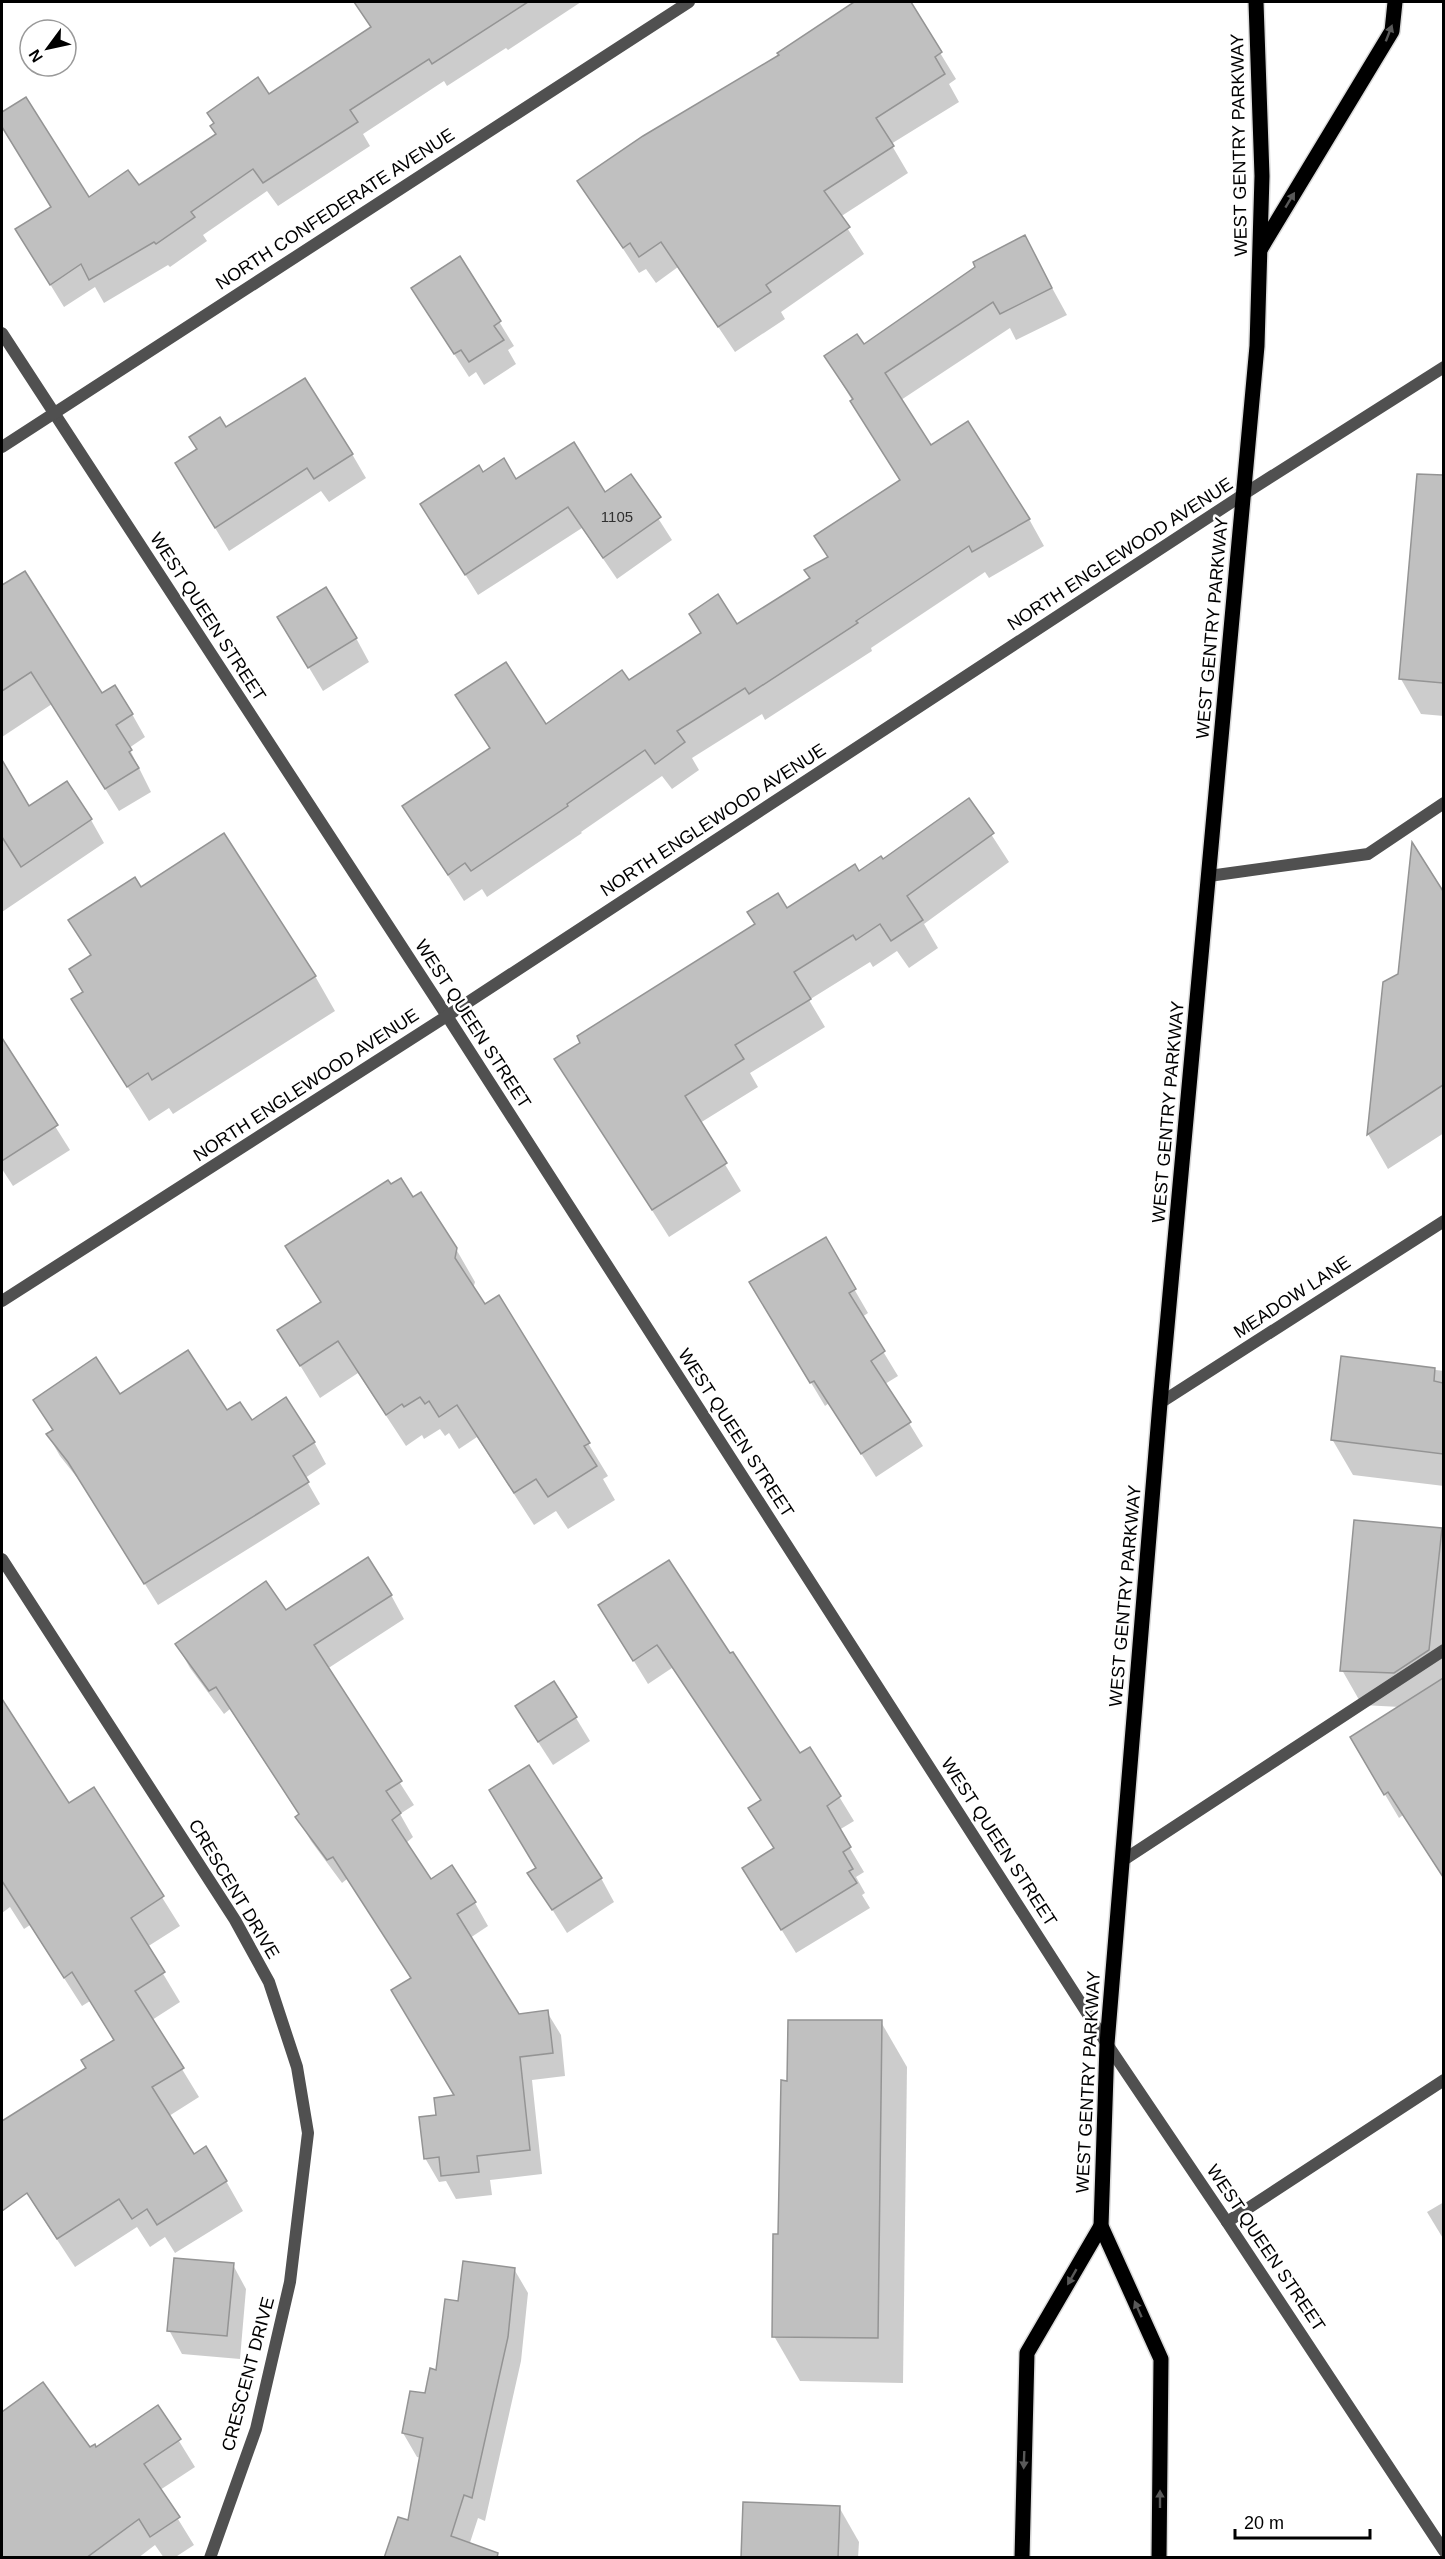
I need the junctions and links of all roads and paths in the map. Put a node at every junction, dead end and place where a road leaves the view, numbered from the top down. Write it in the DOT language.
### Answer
graph roads {
  1 [pos="689,2"];
  2 [pos="1256,2"];
  3 [pos="1395,2"];
  4 [pos="1260,250"];
  5 [pos="2,333"];
  6 [pos="1443,367"];
  7 [pos="53,412"];
  8 [pos="2,447"];
  9 [pos="1244,494"];
  10 [pos="1443,803"];
  11 [pos="1209,876"];
  12 [pos="447,1016"];
  13 [pos="1443,1221"];
  14 [pos="2,1301"];
  15 [pos="1160,1403"];
  16 [pos="2,1559"];
  17 [pos="1443,1650"];
  18 [pos="1122,1861"];
  19 [pos="1107,2044"];
  20 [pos="1443,2080"];
  21 [pos="1227,2222"];
  22 [pos="1101,2226"];
  23 [pos="1443,2551"];
  24 [pos="210,2558"];
  25 [pos="1022,2558"];
  26 [pos="1159,2558"];
  1 -- 7 [label="street, NORTH CONFEDERATE AVENUE"];
  2 -- 4 [label="main road, WEST GENTRY PARKWAY"];
  4 -- 3 [label="main road, one-way"];
  4 -- 9 [label="main road, WEST GENTRY PARKWAY"];
  5 -- 7 [label="street, WEST QUEEN STREET"];
  6 -- 9 [label="street, NORTH ENGLEWOOD AVENUE"];
  7 -- 8 [label="street, NORTH CONFEDERATE AVENUE"];
  7 -- 12 [label="street, WEST QUEEN STREET"];
  9 -- 11 [label="main road, WEST GENTRY PARKWAY"];
  9 -- 12 [label="street, NORTH ENGLEWOOD AVENUE"];
  10 -- 11 [label="street"];
  11 -- 15 [label="main road, WEST GENTRY PARKWAY"];
  12 -- 14 [label="street, NORTH ENGLEWOOD AVENUE"];
  12 -- 19 [label="street, WEST QUEEN STREET"];
  13 -- 15 [label="street, MEADOW LANE"];
  15 -- 18 [label="main road, WEST GENTRY PARKWAY"];
  16 -- 24 [label="street, CRESCENT DRIVE"];
  17 -- 18 [label="street"];
  18 -- 19 [label="main road, WEST GENTRY PARKWAY"];
  19 -- 21 [label="street, WEST QUEEN STREET"];
  19 -- 22 [label="main road, WEST GENTRY PARKWAY"];
  20 -- 21 [label="street"];
  21 -- 23 [label="street, WEST QUEEN STREET"];
  22 -- 25 [label="main road, WEST GENTRY PARKWAY, one-way"];
  26 -- 22 [label="main road, WEST GENTRY PARKWAY, one-way"];
}
